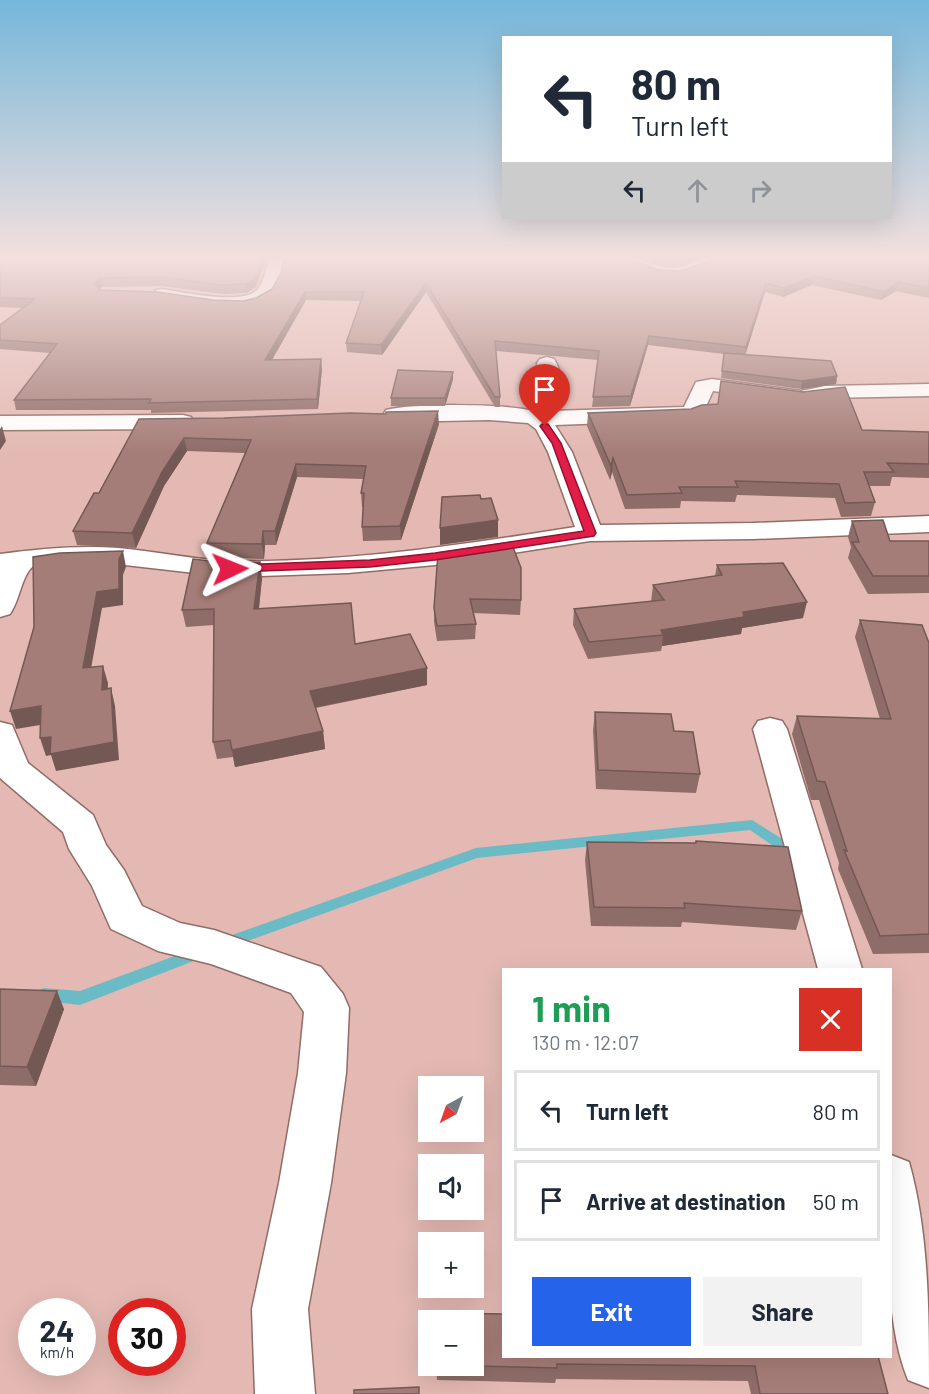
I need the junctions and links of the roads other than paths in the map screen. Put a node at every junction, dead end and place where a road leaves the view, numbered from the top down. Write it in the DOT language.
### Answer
graph roads {
  1 [pos="547,363"];
  2 [pos="929,390"];
  3 [pos="371,416"];
  4 [pos="536,418"];
  5 [pos="204,422"];
  6 [pos="0,423"];
  7 [pos="929,524"];
  8 [pos="590,533"];
  9 [pos="10,561"];
  10 [pos="0,608"];
  11 [pos="770,729"];
  12 [pos="0,733"];
  13 [pos="840,968"];
  14 [pos="892,1185"];
  15 [pos="929,1359"];
  16 [pos="285,1394"];
  1 -- 4 [label="street"];
  2 -- 4 [label="street"];
  3 -- 4 [label="street"];
  4 -- 8 [label="street"];
  5 -- 6 [label="street"];
  7 -- 8 [label="street"];
  8 -- 9 [label="street"];
  9 -- 10 [label="street"];
  11 -- 13 [label="street"];
  12 -- 16 [label="street"];
  14 -- 15 [label="street"];
}
